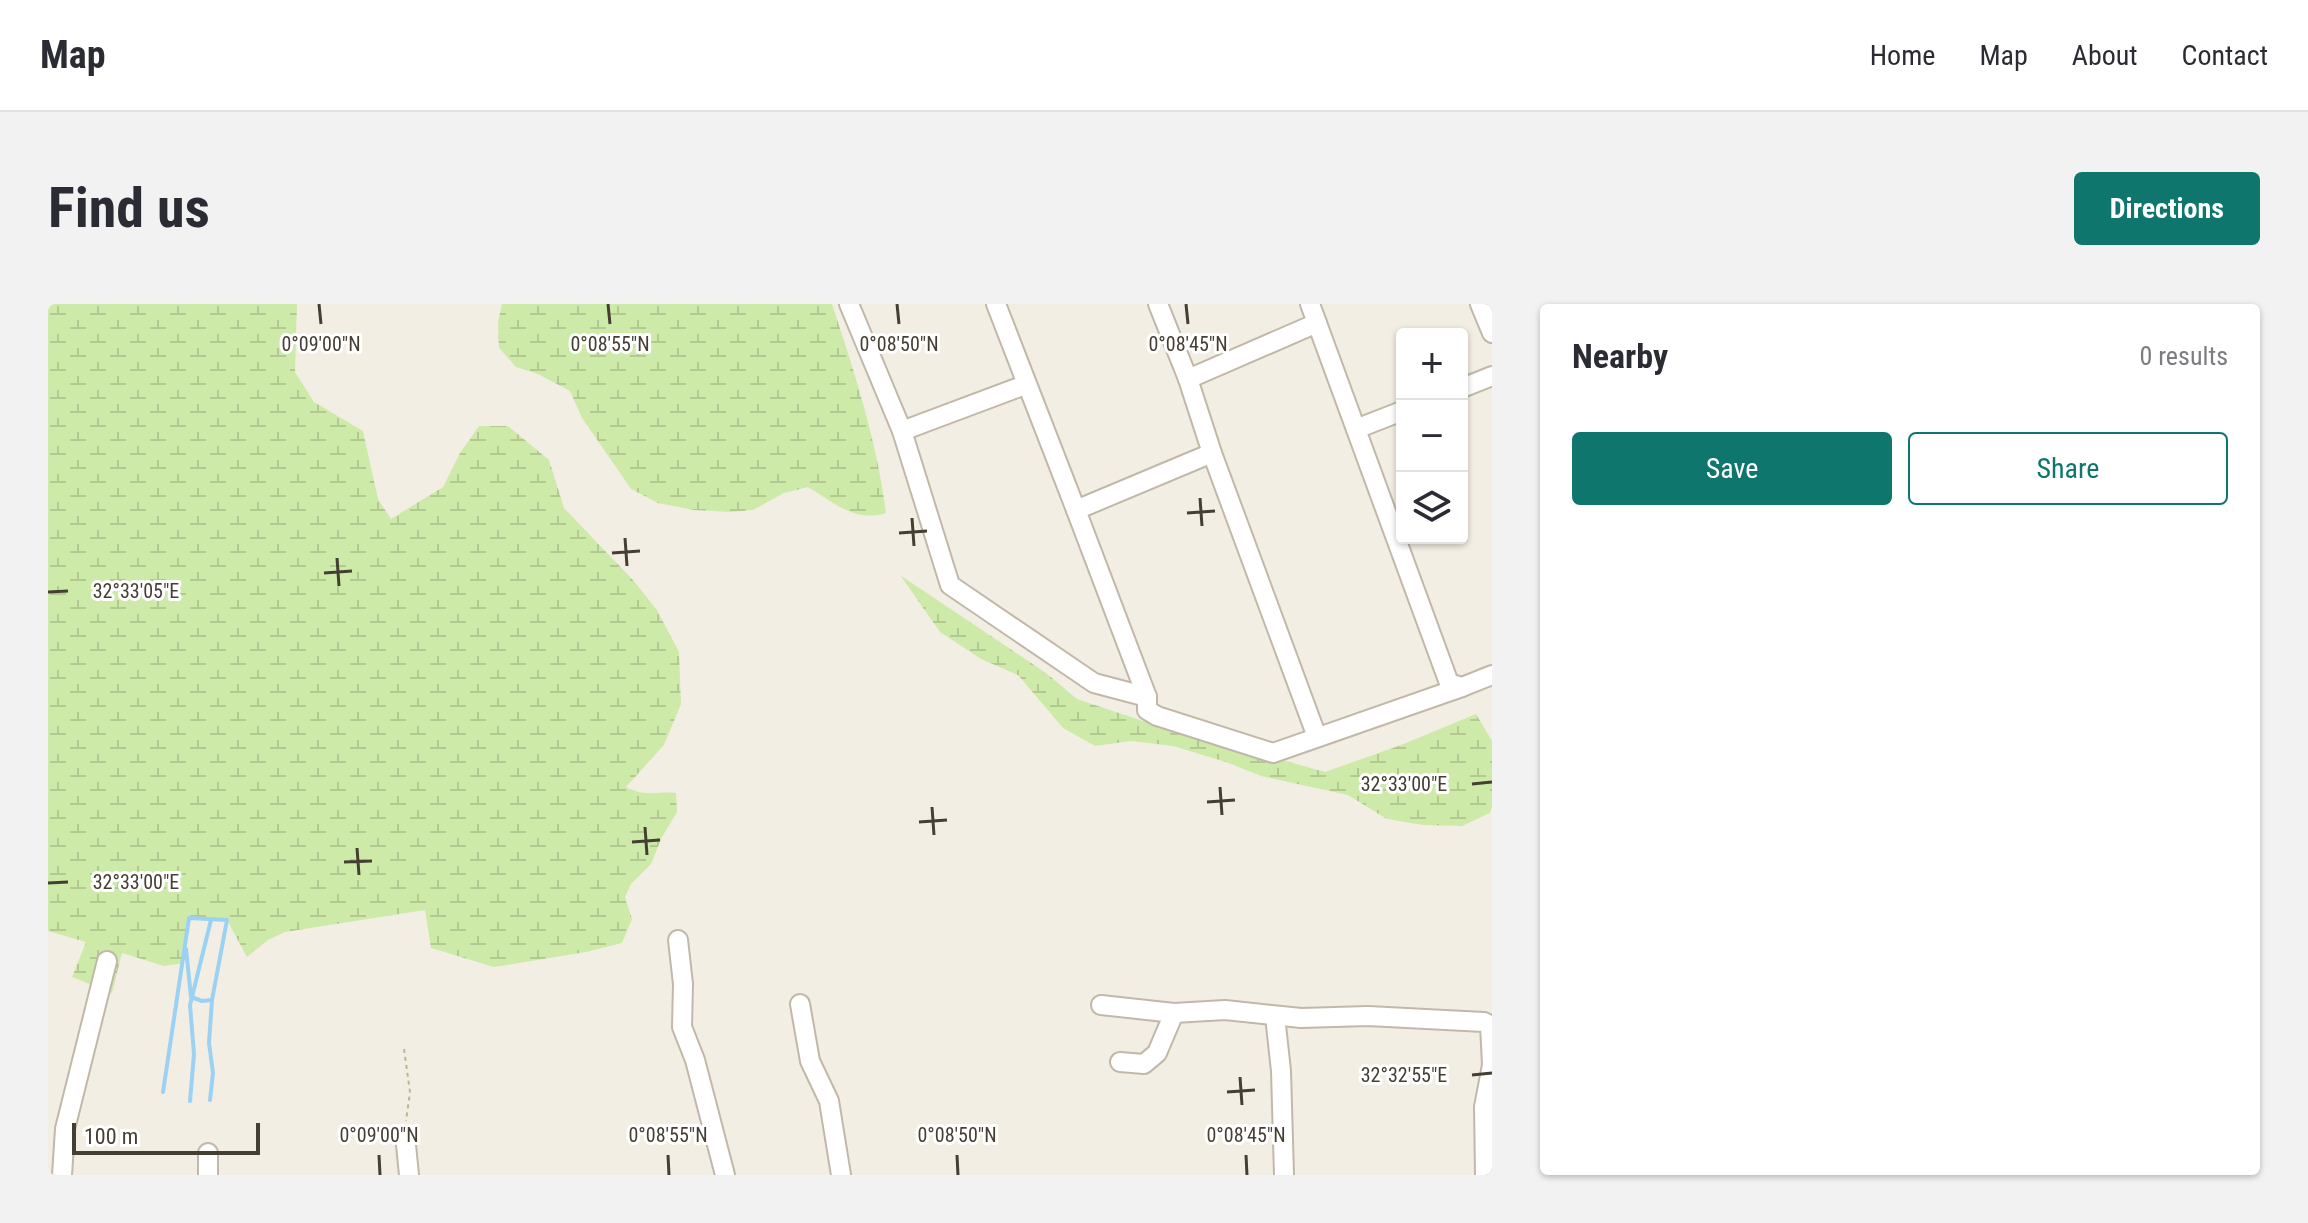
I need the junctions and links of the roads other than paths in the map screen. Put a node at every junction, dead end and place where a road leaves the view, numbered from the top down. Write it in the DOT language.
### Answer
graph roads {
  1 [pos="849,304"];
  2 [pos="996,304"];
  3 [pos="1158,304"];
  4 [pos="1310,304"];
  5 [pos="1480,304"];
  6 [pos="1317,323"];
  7 [pos="1492,333"];
  8 [pos="1492,376"];
  9 [pos="1188,379"];
  10 [pos="1025,385"];
  11 [pos="1468,386"];
  12 [pos="1396,413"];
  13 [pos="1356,429"];
  14 [pos="902,431"];
  15 [pos="1212,453"];
  16 [pos="1076,510"];
  17 [pos="1492,675"];
  18 [pos="1462,687"];
  19 [pos="1147,697"];
  20 [pos="1317,737"];
  21 [pos="678,940"];
  22 [pos="107,961"];
  23 [pos="800,1004"];
  24 [pos="1101,1005"];
  25 [pos="1174,1013"];
  26 [pos="1275,1016"];
  27 [pos="1120,1062"];
  28 [pos="405,1135"];
  29 [pos="208,1153"];
  30 [pos="62,1175"];
  31 [pos="208,1175"];
  32 [pos="409,1175"];
  33 [pos="725,1175"];
  34 [pos="841,1175"];
  35 [pos="1284,1175"];
  36 [pos="1485,1175"];
  1 -- 14 [label="street"];
  2 -- 10 [label="street"];
  3 -- 9 [label="street"];
  4 -- 6 [label="street"];
  5 -- 7 [label="street"];
  6 -- 9 [label="street"];
  6 -- 13 [label="street"];
  8 -- 11 [label="street"];
  9 -- 15 [label="street"];
  10 -- 14 [label="street"];
  10 -- 16 [label="street"];
  12 -- 13 [label="street"];
  13 -- 18 [label="street"];
  14 -- 19 [label="street"];
  15 -- 16 [label="street"];
  15 -- 20 [label="street"];
  16 -- 19 [label="street"];
  17 -- 18 [label="street"];
  18 -- 20 [label="street"];
  19 -- 20 [label="street"];
  21 -- 33 [label="street"];
  22 -- 30 [label="street"];
  23 -- 34 [label="street"];
  24 -- 25 [label="street"];
  25 -- 26 [label="street"];
  25 -- 27 [label="street"];
  26 -- 35 [label="street"];
  26 -- 36 [label="street"];
  28 -- 32 [label="street"];
  29 -- 31 [label="street"];
}
